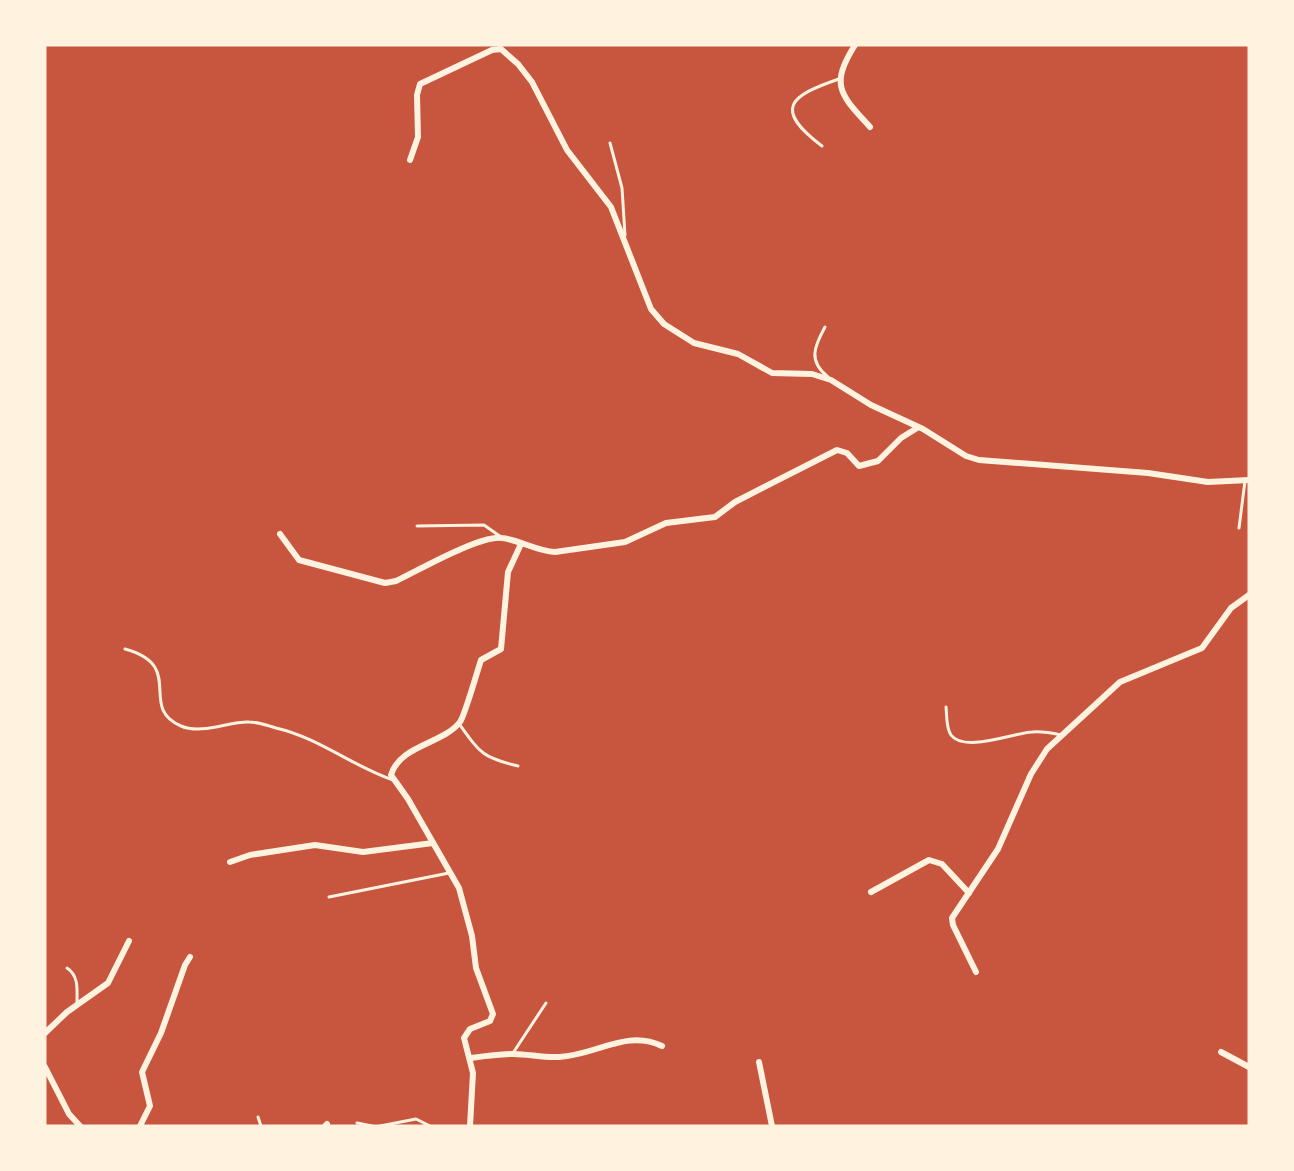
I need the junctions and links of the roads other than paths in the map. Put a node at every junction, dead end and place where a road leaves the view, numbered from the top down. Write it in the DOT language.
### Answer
graph roads {
  1 [pos="855,45"];
  2 [pos="839,79"];
  3 [pos="870,127"];
  4 [pos="610,143"];
  5 [pos="822,146"];
  6 [pos="410,160"];
  7 [pos="625,240"];
  8 [pos="825,327"];
  9 [pos="831,380"];
  10 [pos="917,428"];
  11 [pos="1247,481"];
  12 [pos="417,526"];
  13 [pos="1239,528"];
  14 [pos="280,534"];
  15 [pos="502,538"];
  16 [pos="521,544"];
  17 [pos="1249,594"];
  18 [pos="125,650"];
  19 [pos="946,707"];
  20 [pos="459,723"];
  21 [pos="1062,735"];
  22 [pos="518,766"];
  23 [pos="393,780"];
  24 [pos="433,843"];
  25 [pos="230,862"];
  26 [pos="451,873"];
  27 [pos="871,892"];
  28 [pos="969,893"];
  29 [pos="329,897"];
  30 [pos="129,941"];
  31 [pos="190,957"];
  32 [pos="67,968"];
  33 [pos="976,972"];
  34 [pos="546,1003"];
  35 [pos="77,1004"];
  36 [pos="45,1033"];
  37 [pos="662,1046"];
  38 [pos="1221,1053"];
  39 [pos="512,1054"];
  40 [pos="471,1058"];
  41 [pos="759,1062"];
  42 [pos="45,1067"];
  43 [pos="1249,1067"];
  44 [pos="258,1117"];
  45 [pos="357,1123"];
  46 [pos="80,1126"];
  47 [pos="140,1126"];
  48 [pos="261,1126"];
  49 [pos="372,1126"];
  50 [pos="380,1126"];
  51 [pos="430,1126"];
  52 [pos="470,1126"];
  53 [pos="772,1126"];
  1 -- 2 [label="street"];
  2 -- 3 [label="street"];
  2 -- 5 [label="lane"];
  4 -- 7 [label="lane"];
  6 -- 7 [label="street"];
  7 -- 9 [label="street"];
  8 -- 9 [label="lane"];
  9 -- 10 [label="street"];
  10 -- 11 [label="street"];
  10 -- 16 [label="street"];
  11 -- 13 [label="lane"];
  12 -- 15 [label="lane"];
  14 -- 15 [label="street"];
  15 -- 16 [label="street"];
  16 -- 20 [label="street"];
  17 -- 21 [label="street"];
  18 -- 23 [label="lane"];
  19 -- 21 [label="lane"];
  20 -- 22 [label="lane"];
  20 -- 23 [label="street"];
  21 -- 28 [label="street"];
  23 -- 24 [label="street"];
  24 -- 25 [label="street"];
  24 -- 26 [label="street"];
  26 -- 29 [label="lane"];
  26 -- 40 [label="street"];
  27 -- 28 [label="street"];
  28 -- 33 [label="street"];
  30 -- 35 [label="street"];
  31 -- 47 [label="street"];
  32 -- 35 [label="lane"];
  34 -- 39 [label="lane"];
  35 -- 36 [label="street"];
  37 -- 39 [label="street"];
  38 -- 43 [label="street"];
  39 -- 40 [label="street"];
  40 -- 52 [label="street"];
  41 -- 53 [label="street"];
  42 -- 46 [label="street"];
  44 -- 48 [label="lane"];
  45 -- 49 [label="lane"];
  50 -- 51 [label="lane"];
}
